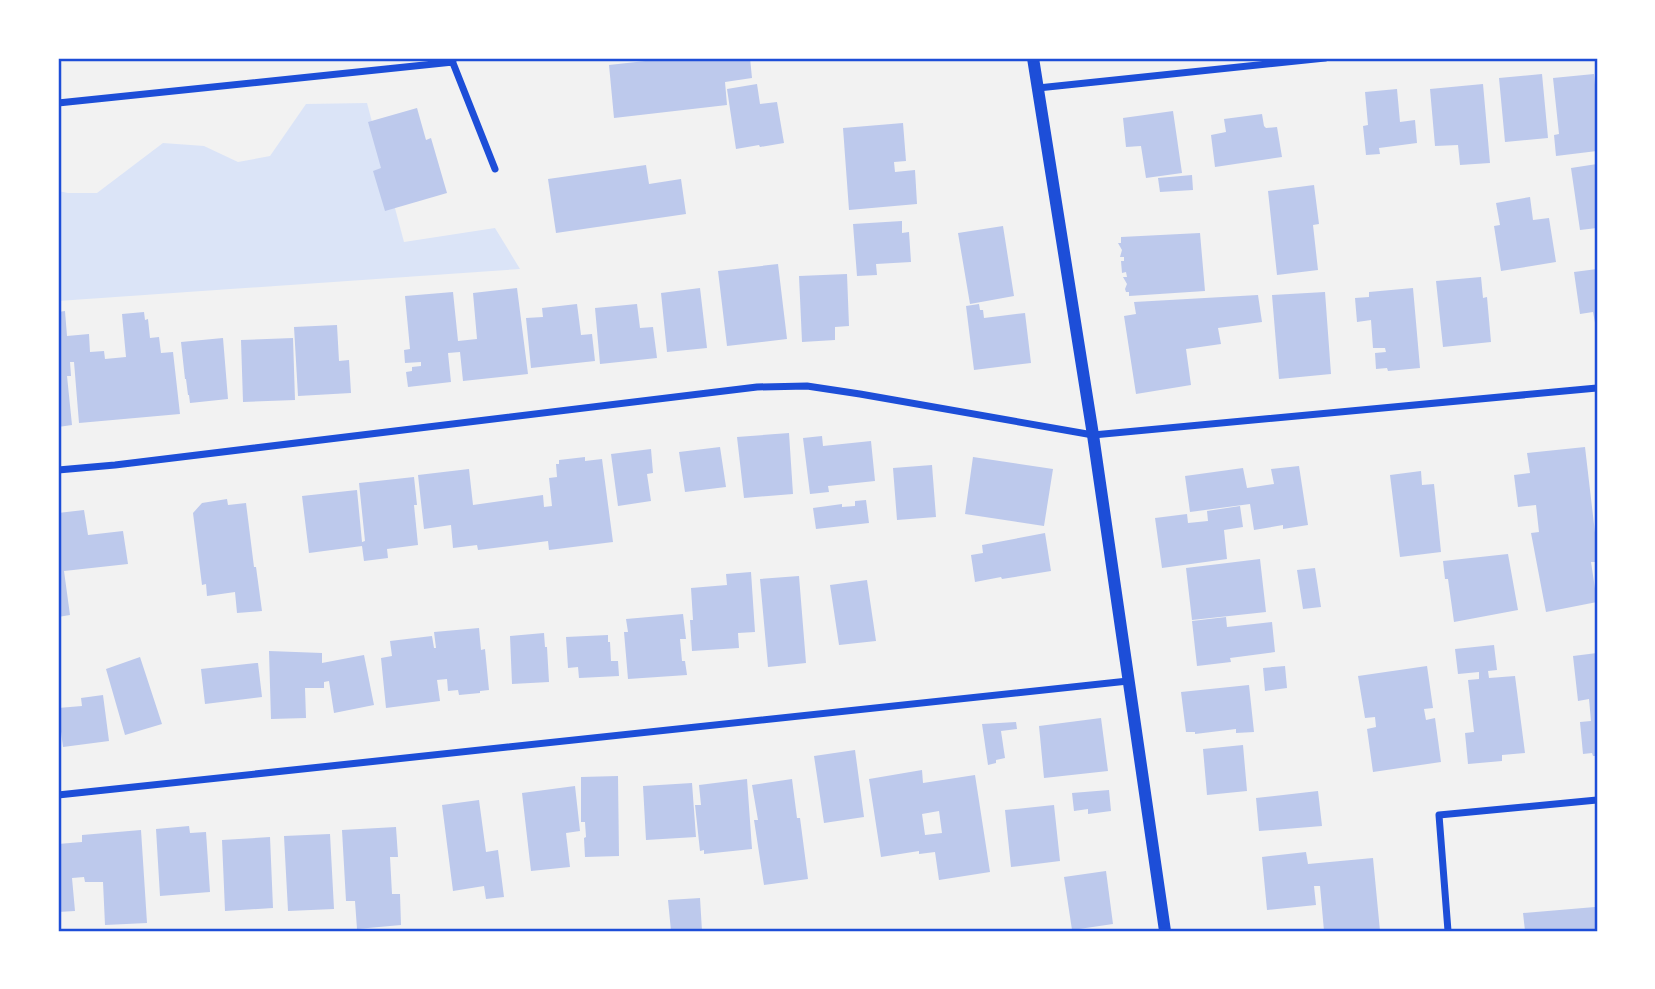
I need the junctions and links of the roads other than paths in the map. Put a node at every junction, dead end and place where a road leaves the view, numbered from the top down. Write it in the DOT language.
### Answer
graph roads {
  1 [pos="1033,58"];
  2 [pos="1325,58"];
  3 [pos="452,60"];
  4 [pos="1038,88"];
  5 [pos="58,103"];
  6 [pos="495,169"];
  7 [pos="1597,388"];
  8 [pos="1093,435"];
  9 [pos="58,470"];
  10 [pos="1128,681"];
  11 [pos="58,795"];
  12 [pos="1597,800"];
  13 [pos="1165,931"];
  14 [pos="1448,931"];
  1 -- 4 [label="street"];
  2 -- 4 [label="street"];
  3 -- 5 [label="street"];
  3 -- 6 [label="street"];
  4 -- 8 [label="street"];
  7 -- 8 [label="street"];
  8 -- 9 [label="street"];
  8 -- 10 [label="street"];
  10 -- 11 [label="street"];
  10 -- 13 [label="street"];
  12 -- 14 [label="street"];
}
